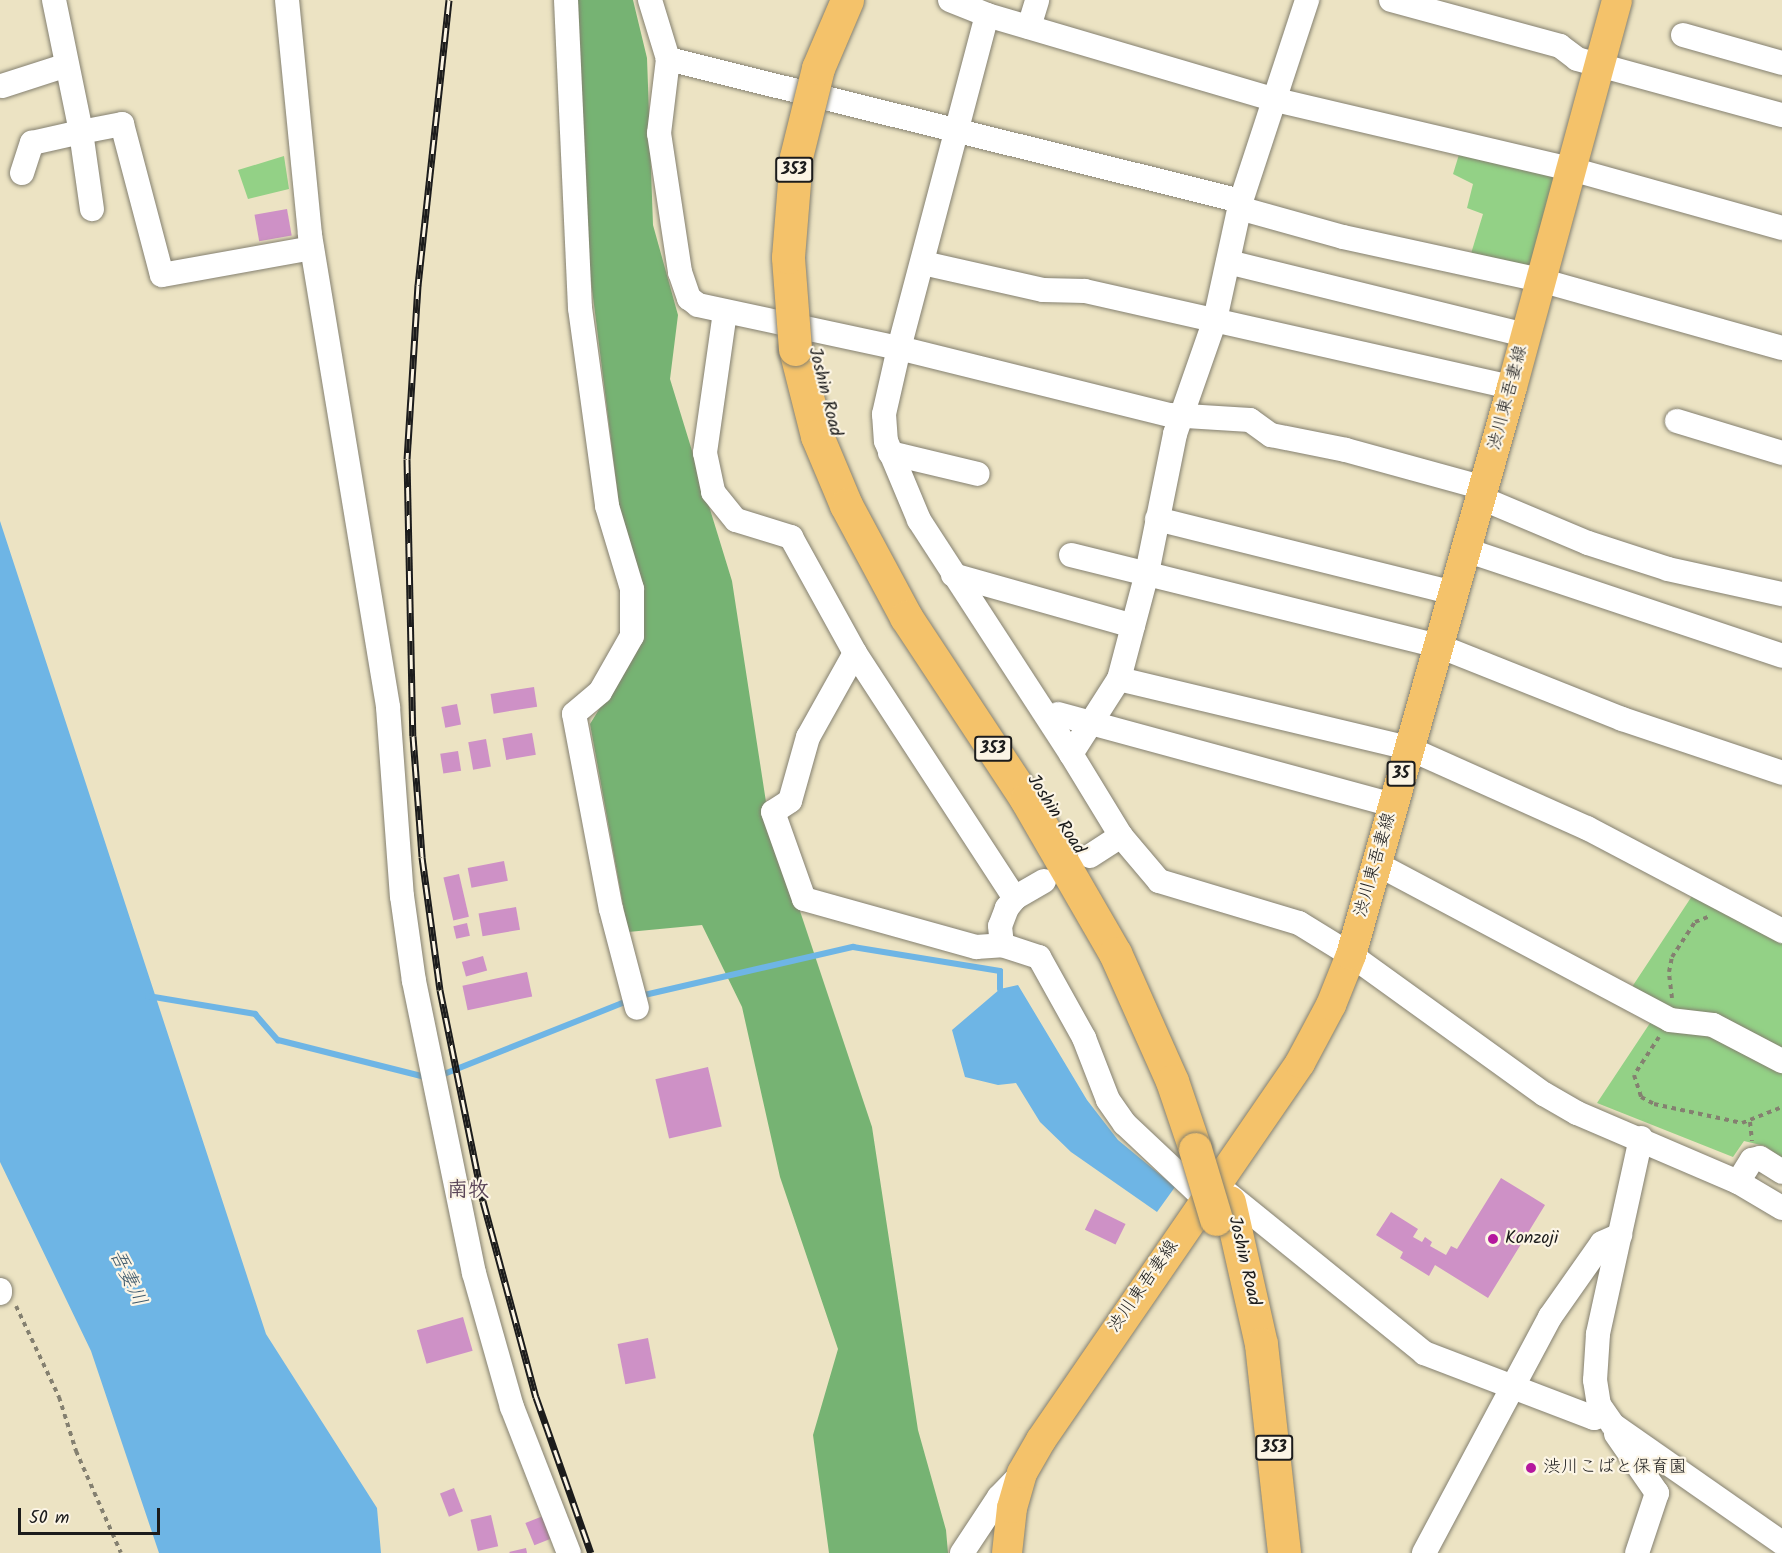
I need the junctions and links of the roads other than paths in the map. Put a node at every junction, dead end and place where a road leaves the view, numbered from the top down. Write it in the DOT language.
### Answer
graph roads {
  1 [pos="54,0"];
  2 [pos="287,0"];
  3 [pos="566,0"];
  4 [pos="650,0"];
  5 [pos="847,0"];
  6 [pos="864,0"];
  7 [pos="950,0"];
  8 [pos="1037,0"];
  9 [pos="1307,0"];
  10 [pos="1391,0"];
  11 [pos="1617,0"];
  12 [pos="987,15"];
  13 [pos="1029,27"];
  14 [pos="1683,35"];
  15 [pos="668,59"];
  16 [pos="1782,63"];
  17 [pos="67,65"];
  18 [pos="1599,65"];
  19 [pos="2,86"];
  20 [pos="1276,100"];
  21 [pos="1782,115"];
  22 [pos="81,132"];
  23 [pos="956,132"];
  24 [pos="1571,169"];
  25 [pos="22,173"];
  26 [pos="1240,205"];
  27 [pos="92,209"];
  28 [pos="1782,228"];
  29 [pos="312,248"];
  30 [pos="1228,262"];
  31 [pos="923,263"];
  32 [pos="1540,280"];
  33 [pos="725,312"];
  34 [pos="1215,320"];
  35 [pos="1526,335"];
  36 [pos="803,346"];
  37 [pos="899,348"];
  38 [pos="1782,348"];
  39 [pos="1512,387"];
  40 [pos="1185,413"];
  41 [pos="1677,421"];
  42 [pos="890,453"];
  43 [pos="1782,453"];
  44 [pos="978,474"];
  45 [pos="1483,493"];
  46 [pos="1157,519"];
  47 [pos="1466,550"];
  48 [pos="1071,555"];
  49 [pos="1147,573"];
  50 [pos="953,575"];
  51 [pos="1453,593"];
  52 [pos="1782,594"];
  53 [pos="1133,626"];
  54 [pos="1439,646"];
  55 [pos="855,654"];
  56 [pos="1782,656"];
  57 [pos="1119,679"];
  58 [pos="1058,714"];
  59 [pos="1093,724"];
  60 [pos="1408,748"];
  61 [pos="1071,754"];
  62 [pos="1782,773"];
  63 [pos="1393,805"];
  64 [pos="1120,836"];
  65 [pos="1090,856"];
  66 [pos="1377,864"];
  67 [pos="1044,881"];
  68 [pos="1015,898"];
  69 [pos="1782,931"];
  70 [pos="1002,945"];
  71 [pos="1351,955"];
  72 [pos="634,997"];
  73 [pos="1782,1061"];
  74 [pos="1641,1138"];
  75 [pos="1782,1173"];
  76 [pos="1738,1182"];
  77 [pos="1211,1193"];
  78 [pos="1782,1208"];
  79 [pos="1620,1235"];
  80 [pos="1253,1346"];
  81 [pos="1513,1384"];
  82 [pos="1609,1420"];
  83 [pos="1022,1473"];
  84 [pos="1782,1543"];
  85 [pos="569,1553"];
  86 [pos="962,1553"];
  87 [pos="1006,1553"];
  88 [pos="1269,1553"];
  89 [pos="1284,1553"];
  90 [pos="1424,1553"];
  91 [pos="1637,1553"];
  1 -- 17 [label="street"];
  2 -- 29 [label="street"];
  3 -- 72 [label="street"];
  4 -- 15 [label="street"];
  5 -- 36 [label="highway, Joshin Road / 353, bridge"];
  6 -- 36 [label="highway, Joshin Road / 353"];
  7 -- 12 [label="street"];
  8 -- 13 [label="street"];
  9 -- 20 [label="street"];
  10 -- 18 [label="street"];
  11 -- 18 [label="main road, 渋川東吾妻線 / 35"];
  12 -- 13 [label="street"];
  12 -- 23 [label="street"];
  13 -- 20 [label="street"];
  14 -- 16 [label="street"];
  15 -- 23 [label="street"];
  15 -- 33 [label="street"];
  17 -- 19 [label="street"];
  17 -- 22 [label="street"];
  18 -- 21 [label="street"];
  18 -- 24 [label="main road, 渋川東吾妻線 / 35"];
  20 -- 24 [label="street"];
  20 -- 26 [label="street"];
  22 -- 25 [label="street"];
  22 -- 27 [label="street"];
  22 -- 29 [label="street"];
  23 -- 26 [label="street"];
  23 -- 31 [label="street"];
  24 -- 28 [label="street"];
  24 -- 32 [label="main road, 渋川東吾妻線 / 35"];
  26 -- 30 [label="street"];
  26 -- 32 [label="street"];
  29 -- 85 [label="street"];
  30 -- 34 [label="street"];
  30 -- 35 [label="street"];
  31 -- 34 [label="street"];
  31 -- 37 [label="street"];
  32 -- 35 [label="main road, 渋川東吾妻線 / 35"];
  32 -- 38 [label="street"];
  33 -- 37 [label="street"];
  33 -- 55 [label="street"];
  34 -- 39 [label="street"];
  34 -- 40 [label="street"];
  35 -- 39 [label="main road, 渋川東吾妻線 / 35"];
  36 -- 80 [label="highway, Joshin Road / 353, bridge"];
  37 -- 40 [label="street"];
  37 -- 42 [label="street"];
  39 -- 45 [label="main road, 渋川東吾妻線 / 35"];
  40 -- 45 [label="street"];
  40 -- 46 [label="street"];
  41 -- 43 [label="street"];
  42 -- 44 [label="street"];
  42 -- 50 [label="street"];
  45 -- 47 [label="main road, 渋川東吾妻線 / 35"];
  45 -- 52 [label="street"];
  46 -- 49 [label="street"];
  46 -- 51 [label="street"];
  47 -- 51 [label="main road, 渋川東吾妻線 / 35"];
  47 -- 56 [label="street"];
  48 -- 49 [label="street"];
  49 -- 53 [label="street"];
  49 -- 54 [label="street"];
  50 -- 53 [label="street"];
  50 -- 61 [label="street"];
  51 -- 54 [label="main road, 渋川東吾妻線 / 35"];
  53 -- 57 [label="street"];
  54 -- 60 [label="main road, 渋川東吾妻線 / 35"];
  54 -- 62 [label="street"];
  55 -- 68 [label="street"];
  55 -- 70 [label="street"];
  57 -- 59 [label="street"];
  57 -- 60 [label="street"];
  58 -- 59 [label="street"];
  59 -- 61 [label="street"];
  59 -- 63 [label="street"];
  60 -- 63 [label="main road, 渋川東吾妻線 / 35"];
  60 -- 69 [label="street"];
  61 -- 64 [label="street"];
  63 -- 66 [label="main road, 渋川東吾妻線 / 35"];
  64 -- 65 [label="street"];
  64 -- 71 [label="street"];
  66 -- 71 [label="main road, 渋川東吾妻線 / 35"];
  66 -- 73 [label="street"];
  67 -- 68 [label="street"];
  68 -- 70 [label="street"];
  70 -- 77 [label="street"];
  71 -- 74 [label="street"];
  71 -- 77 [label="main road, 渋川東吾妻線 / 35"];
  74 -- 76 [label="street"];
  74 -- 79 [label="street"];
  75 -- 76 [label="street"];
  76 -- 78 [label="street"];
  77 -- 81 [label="street"];
  77 -- 83 [label="main road, 渋川東吾妻線 / 35"];
  79 -- 81 [label="street"];
  79 -- 82 [label="street"];
  80 -- 88 [label="highway, Joshin Road / 353"];
  80 -- 89 [label="highway, Joshin Road / 353"];
  81 -- 82 [label="street"];
  81 -- 90 [label="street"];
  82 -- 84 [label="street"];
  82 -- 91 [label="street"];
  83 -- 86 [label="street"];
  83 -- 87 [label="main road, 渋川東吾妻線 / 35"];
}
